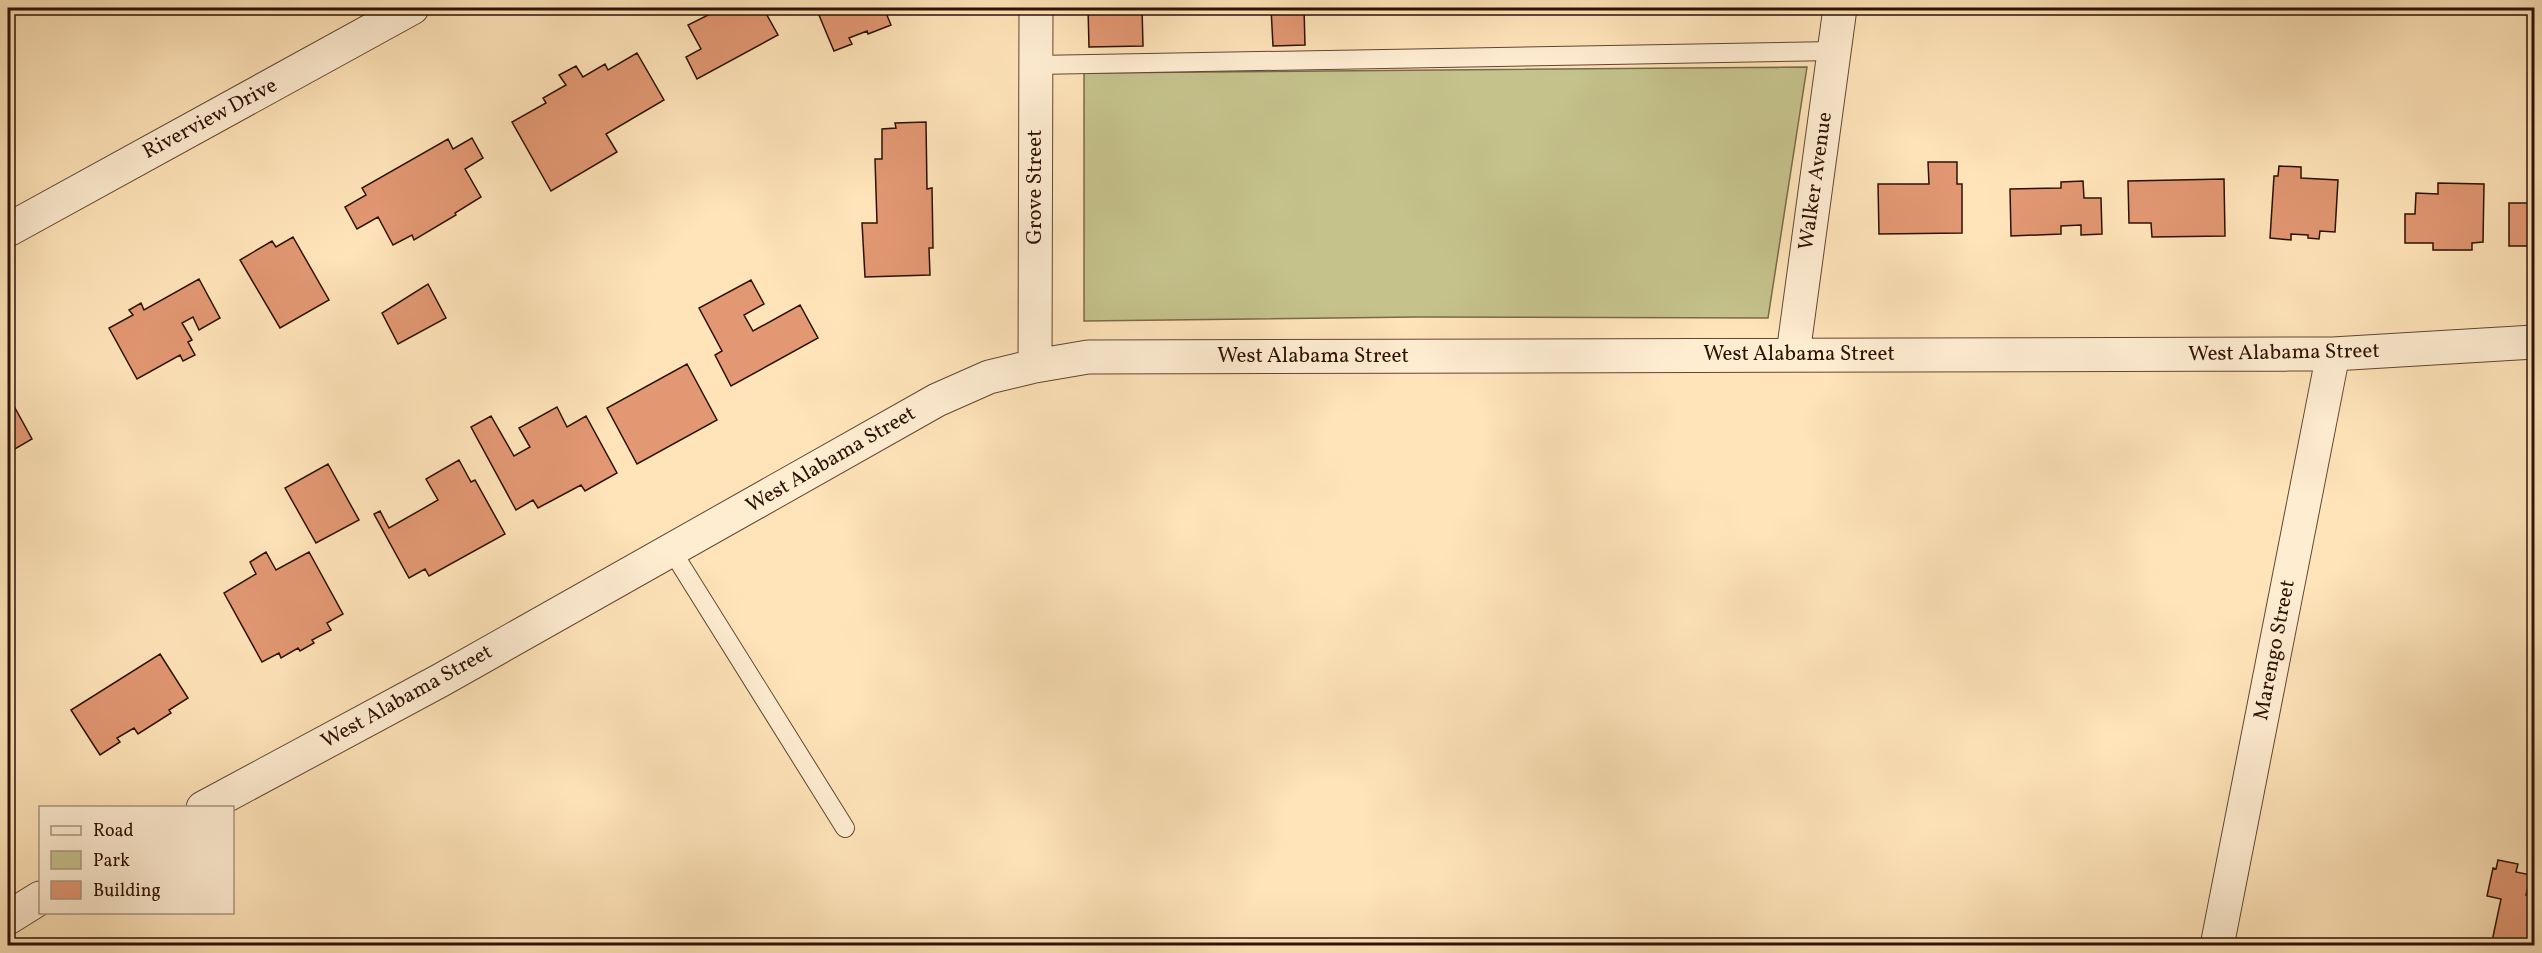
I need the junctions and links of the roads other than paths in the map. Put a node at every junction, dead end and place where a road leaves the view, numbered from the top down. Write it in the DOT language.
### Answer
graph roads {
  1 [pos="412,8"];
  2 [pos="1036,8"];
  3 [pos="1840,8"];
  4 [pos="1834,51"];
  5 [pos="1035,65"];
  6 [pos="8,230"];
  7 [pos="2535,342"];
  8 [pos="1793,354"];
  9 [pos="2333,354"];
  10 [pos="1035,366"];
  11 [pos="672,551"];
  12 [pos="205,806"];
  13 [pos="845,828"];
  14 [pos="39,899"];
  15 [pos="8,918"];
  16 [pos="2217,945"];
  1 -- 6 [label="street, Riverview Drive"];
  2 -- 5 [label="street, Grove Street"];
  3 -- 4 [label="street, Walker Avenue"];
  4 -- 5 [label="lane"];
  4 -- 8 [label="street, Walker Avenue"];
  5 -- 10 [label="street, Grove Street"];
  7 -- 9 [label="street, West Alabama Street"];
  8 -- 9 [label="street, West Alabama Street"];
  8 -- 10 [label="street, West Alabama Street"];
  9 -- 16 [label="street, Marengo Street"];
  10 -- 11 [label="street, West Alabama Street"];
  11 -- 12 [label="street, West Alabama Street"];
  11 -- 13 [label="lane"];
  14 -- 15 [label="street"];
}
